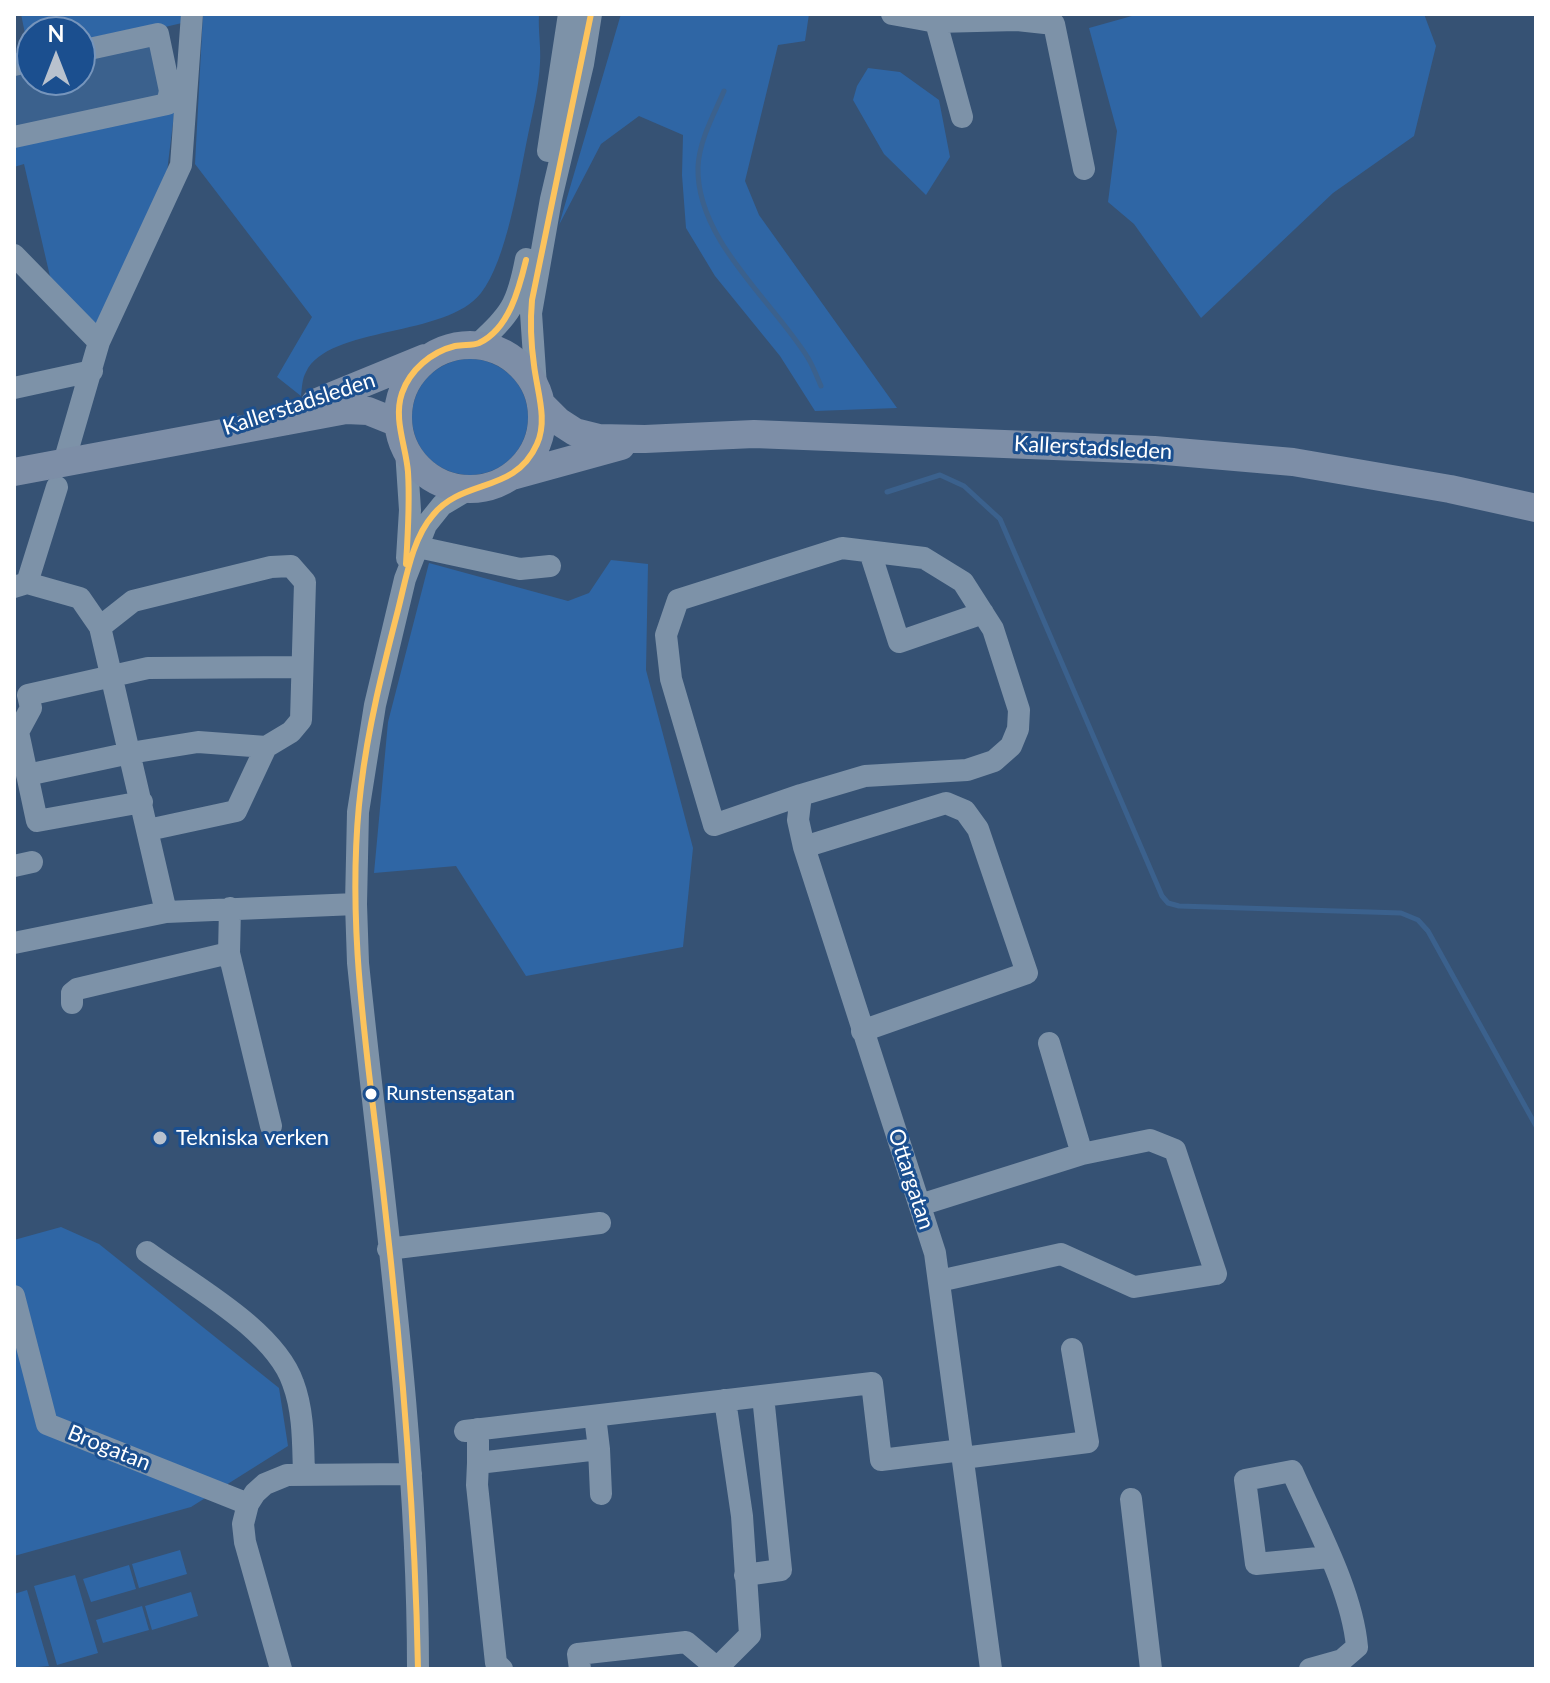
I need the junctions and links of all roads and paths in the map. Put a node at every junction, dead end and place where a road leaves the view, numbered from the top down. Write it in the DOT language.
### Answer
graph roads {
  1 [pos="192,14"];
  2 [pos="569,14"];
  3 [pos="591,14"];
  4 [pos="892,14"];
  5 [pos="926,18"];
  6 [pos="96,48"];
  7 [pos="962,117"];
  8 [pos="14,137"];
  9 [pos="1084,169"];
  10 [pos="14,255"];
  11 [pos="99,342"];
  12 [pos="477,345"];
  13 [pos="433,355"];
  14 [pos="92,371"];
  15 [pos="14,388"];
  16 [pos="539,396"];
  17 [pos="210,433"];
  18 [pos="402,436"];
  19 [pos="645,439"];
  20 [pos="67,452"];
  21 [pos="14,472"];
  22 [pos="512,476"];
  23 [pos="57,487"];
  24 [pos="469,489"];
  25 [pos="1536,508"];
  26 [pos="418,547"];
  27 [pos="870,552"];
  28 [pos="550,566"];
  29 [pos="405,579"];
  30 [pos="21,585"];
  31 [pos="983,613"];
  32 [pos="100,627"];
  33 [pos="302,667"];
  34 [pos="111,676"];
  35 [pos="266,747"];
  36 [pos="130,753"];
  37 [pos="27,775"];
  38 [pos="801,795"];
  39 [pos="142,802"];
  40 [pos="148,830"];
  41 [pos="804,847"];
  42 [pos="356,904"];
  43 [pos="230,908"];
  44 [pos="166,912"];
  45 [pos="14,943"];
  46 [pos="229,953"];
  47 [pos="72,1003"];
  48 [pos="862,1031"];
  49 [pos="1049,1043"];
  50 [pos="271,1126"];
  51 [pos="1082,1154"];
  52 [pos="920,1205"];
  53 [pos="600,1223"];
  54 [pos="388,1249"];
  55 [pos="147,1252"];
  56 [pos="939,1281"];
  57 [pos="14,1296"];
  58 [pos="1072,1349"];
  59 [pos="763,1396"];
  60 [pos="725,1400"];
  61 [pos="595,1416"];
  62 [pos="599,1449"];
  63 [pos="962,1454"];
  64 [pos="478,1463"];
  65 [pos="411,1474"];
  66 [pos="304,1475"];
  67 [pos="601,1494"];
  68 [pos="1131,1499"];
  69 [pos="248,1504"];
  70 [pos="1329,1557"];
  71 [pos="745,1575"];
  72 [pos="281,1669"];
  73 [pos="418,1669"];
  74 [pos="502,1669"];
  75 [pos="580,1669"];
  76 [pos="713,1669"];
  77 [pos="991,1669"];
  78 [pos="1151,1669"];
  79 [pos="1310,1669"];
  1 -- 11 [label="street"];
  2 -- 12 [label="street"];
  3 -- 16 [label="street"];
  4 -- 5 [label="street"];
  5 -- 7 [label="street"];
  5 -- 9 [label="street"];
  6 -- 8 [label="street"];
  10 -- 11 [label="street"];
  11 -- 14 [label="street"];
  12 -- 13 [label="main road"];
  12 -- 16 [label="main road"];
  13 -- 17 [label="main road, Kallerstadsleden"];
  13 -- 18 [label="main road"];
  14 -- 15 [label="street"];
  14 -- 20 [label="street"];
  16 -- 19 [label="main road, Kallerstadsleden"];
  16 -- 22 [label="main road"];
  17 -- 18 [label="main road, Kallerstadsleden"];
  17 -- 21 [label="main road, Kallerstadsleden"];
  18 -- 24 [label="main road"];
  18 -- 29 [label="street"];
  19 -- 22 [label="main road, Kallerstadsleden"];
  19 -- 25 [label="main road, Kallerstadsleden"];
  22 -- 24 [label="main road"];
  23 -- 30 [label="street"];
  24 -- 26 [label="street"];
  26 -- 28 [label="street"];
  26 -- 29 [label="street"];
  27 -- 31 [label="street"];
  27 -- 31 [label="street"];
  27 -- 38 [label="street"];
  29 -- 42 [label="street"];
  30 -- 32 [label="street"];
  31 -- 38 [label="street"];
  32 -- 33 [label="street"];
  32 -- 34 [label="street"];
  33 -- 34 [label="street"];
  33 -- 35 [label="street"];
  34 -- 36 [label="street"];
  34 -- 37 [label="street"];
  35 -- 36 [label="street"];
  35 -- 40 [label="street"];
  36 -- 37 [label="street"];
  36 -- 39 [label="street"];
  37 -- 39 [label="street"];
  38 -- 41 [label="street, Ottargatan"];
  39 -- 40 [label="street"];
  40 -- 44 [label="street"];
  41 -- 48 [label="street, Ottargatan"];
  41 -- 48 [label="street"];
  42 -- 43 [label="street"];
  42 -- 54 [label="street"];
  43 -- 44 [label="street"];
  43 -- 46 [label="street"];
  44 -- 45 [label="street"];
  46 -- 47 [label="street"];
  46 -- 50 [label="street"];
  48 -- 52 [label="street, Ottargatan"];
  49 -- 51 [label="street"];
  51 -- 52 [label="street"];
  51 -- 56 [label="street"];
  52 -- 56 [label="street, Ottargatan"];
  53 -- 54 [label="street"];
  54 -- 65 [label="street"];
  55 -- 66 [label="street"];
  56 -- 63 [label="street, Ottargatan"];
  57 -- 69 [label="street, Brogatan"];
  58 -- 63 [label="street"];
  59 -- 60 [label="street"];
  59 -- 63 [label="street"];
  59 -- 71 [label="street"];
  60 -- 61 [label="street"];
  60 -- 71 [label="street"];
  61 -- 62 [label="street"];
  61 -- 64 [label="street"];
  62 -- 64 [label="street"];
  62 -- 67 [label="street"];
  63 -- 77 [label="street, Ottargatan"];
  64 -- 74 [label="street"];
  65 -- 66 [label="street"];
  65 -- 73 [label="street"];
  66 -- 69 [label="street"];
  68 -- 78 [label="street"];
  69 -- 72 [label="street"];
  70 -- 70 [label="street"];
  70 -- 79 [label="street"];
  71 -- 76 [label="street"];
  75 -- 76 [label="street"];
}
